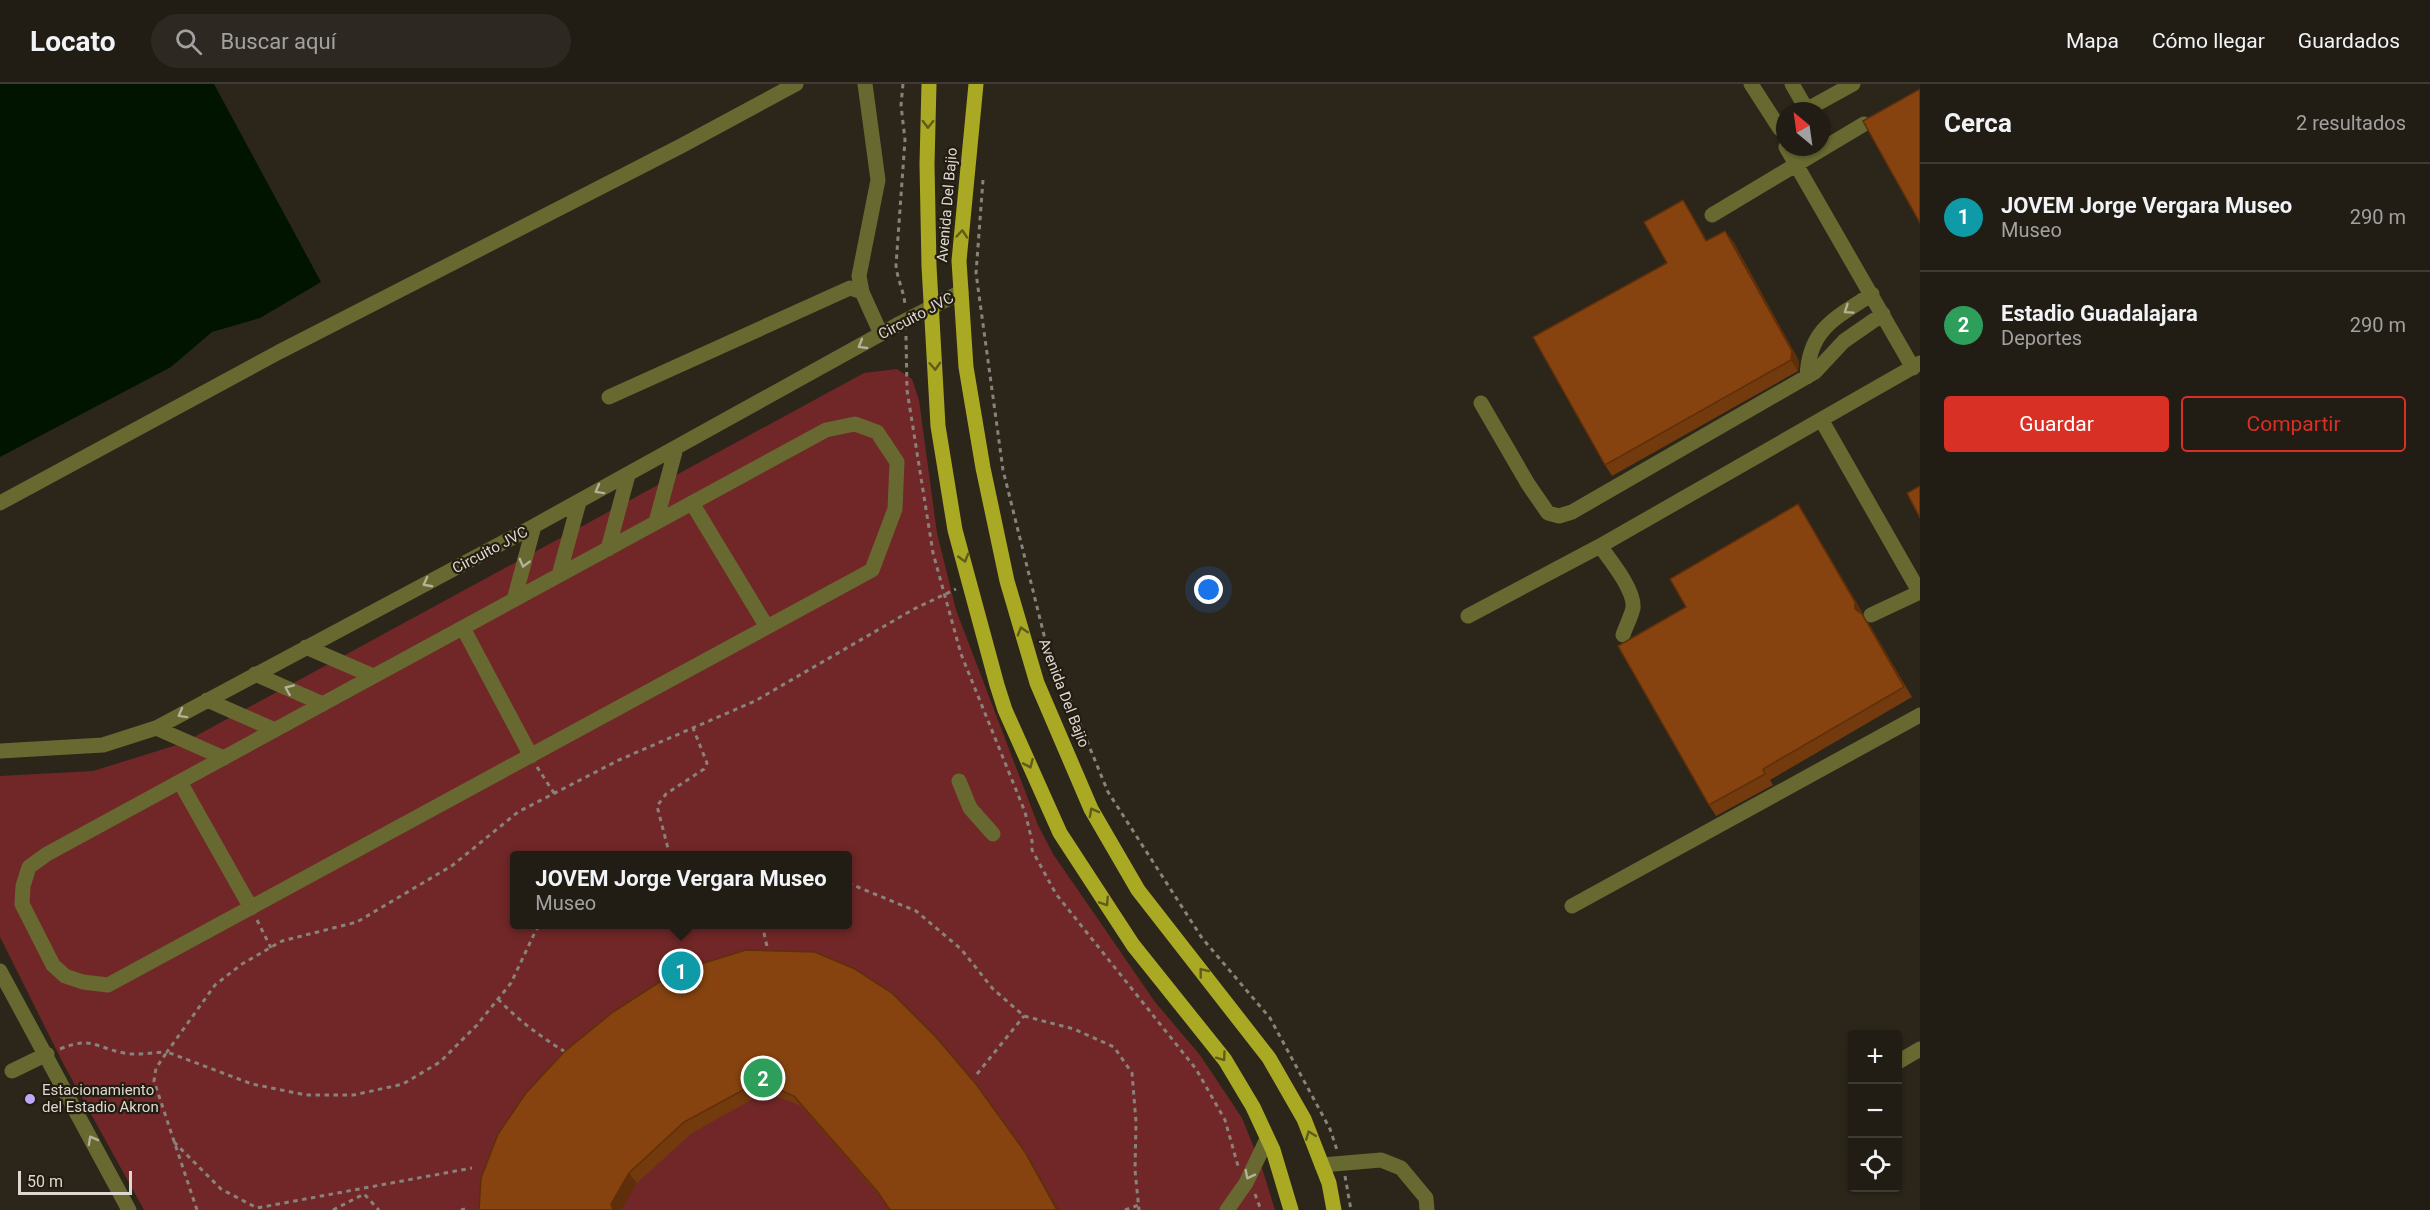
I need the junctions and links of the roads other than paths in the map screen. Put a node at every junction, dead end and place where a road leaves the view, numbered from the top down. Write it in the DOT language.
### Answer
graph roads {
  1 [pos="796,84"];
  2 [pos="865,84"];
  3 [pos="929,84"];
  4 [pos="976,84"];
  5 [pos="1751,84"];
  6 [pos="1792,84"];
  7 [pos="1853,84"];
  8 [pos="1833,89"];
  9 [pos="1801,102"];
  10 [pos="1816,102"];
  11 [pos="1776,117"];
  12 [pos="1864,124"];
  13 [pos="1791,156"];
  14 [pos="1796,165"];
  15 [pos="1712,215"];
  16 [pos="862,292"];
  17 [pos="961,292"];
  18 [pos="1872,294"];
  19 [pos="932,308"];
  20 [pos="1883,314"];
  21 [pos="1824,328"];
  22 [pos="881,334"];
  23 [pos="1838,348"];
  24 [pos="1916,366"];
  25 [pos="1807,377"];
  26 [pos="609,397"];
  27 [pos="1481,403"];
  28 [pos="1822,421"];
  29 [pos="676,448"];
  30 [pos="628,475"];
  31 [pos="579,501"];
  32 [pos="0,503"];
  33 [pos="692,503"];
  34 [pos="656,522"];
  35 [pos="534,526"];
  36 [pos="1600,546"];
  37 [pos="608,549"];
  38 [pos="559,575"];
  39 [pos="1920,592"];
  40 [pos="514,600"];
  41 [pos="1871,615"];
  42 [pos="1468,616"];
  43 [pos="767,627"];
  44 [pos="462,628"];
  45 [pos="1623,635"];
  46 [pos="306,647"];
  47 [pos="255,674"];
  48 [pos="373,676"];
  49 [pos="207,700"];
  50 [pos="323,704"];
  51 [pos="1920,715"];
  52 [pos="156,728"];
  53 [pos="275,730"];
  54 [pos="0,751"];
  55 [pos="531,756"];
  56 [pos="224,758"];
  57 [pos="959,781"];
  58 [pos="180,782"];
  59 [pos="993,834"];
  60 [pos="1572,906"];
  61 [pos="251,908"];
  62 [pos="0,971"];
  63 [pos="1920,1049"];
  64 [pos="47,1054"];
  65 [pos="1902,1060"];
  66 [pos="12,1071"];
  67 [pos="1267,1139"];
  68 [pos="1322,1165"];
  69 [pos="1429,1206"];
  70 [pos="129,1210"];
  71 [pos="1227,1210"];
  72 [pos="1291,1210"];
  73 [pos="1334,1210"];
  1 -- 32 [label="lane"];
  2 -- 16 [label="lane"];
  3 -- 19 [label="main road, Avenida Del Bajio, one-way"];
  17 -- 4 [label="main road, Avenida Del Bajio, one-way"];
  5 -- 11 [label="lane"];
  6 -- 9 [label="lane"];
  7 -- 8 [label="lane"];
  8 -- 10 [label="lane"];
  12 -- 14 [label="lane"];
  13 -- 14 [label="lane"];
  14 -- 15 [label="lane"];
  14 -- 18 [label="lane"];
  16 -- 22 [label="lane"];
  16 -- 26 [label="lane"];
  17 -- 19 [label="lane, Circuito JVC"];
  68 -- 17 [label="main road, Avenida Del Bajio, one-way"];
  18 -- 20 [label="lane"];
  18 -- 21 [label="lane, one-way"];
  19 -- 22 [label="lane, Circuito JVC"];
  19 -- 67 [label="main road, Avenida Del Bajio, one-way"];
  20 -- 23 [label="lane"];
  20 -- 24 [label="lane"];
  21 -- 23 [label="lane"];
  21 -- 25 [label="lane"];
  22 -- 29 [label="lane, Circuito JVC, one-way"];
  23 -- 25 [label="lane"];
  24 -- 28 [label="lane"];
  25 -- 27 [label="lane"];
  28 -- 36 [label="lane"];
  28 -- 39 [label="lane"];
  29 -- 30 [label="lane, Circuito JVC"];
  29 -- 34 [label="lane"];
  30 -- 31 [label="lane, Circuito JVC, one-way"];
  30 -- 37 [label="lane"];
  31 -- 35 [label="lane, Circuito JVC"];
  31 -- 38 [label="lane"];
  33 -- 34 [label="lane"];
  33 -- 43 [label="lane"];
  33 -- 43 [label="lane"];
  34 -- 37 [label="lane"];
  35 -- 40 [label="lane, one-way"];
  35 -- 46 [label="lane, Circuito JVC, one-way"];
  36 -- 42 [label="lane"];
  36 -- 45 [label="lane"];
  37 -- 38 [label="lane"];
  38 -- 40 [label="lane"];
  39 -- 41 [label="lane"];
  40 -- 44 [label="lane"];
  43 -- 55 [label="lane"];
  44 -- 48 [label="lane"];
  44 -- 55 [label="lane"];
  46 -- 47 [label="lane, Circuito JVC"];
  46 -- 48 [label="lane"];
  47 -- 49 [label="lane, Circuito JVC"];
  50 -- 47 [label="lane, one-way"];
  48 -- 50 [label="lane"];
  49 -- 52 [label="lane, Circuito JVC, one-way"];
  49 -- 53 [label="lane"];
  50 -- 53 [label="lane"];
  51 -- 60 [label="lane"];
  52 -- 54 [label="lane, Circuito JVC"];
  52 -- 56 [label="lane"];
  53 -- 56 [label="lane"];
  55 -- 61 [label="lane"];
  56 -- 58 [label="lane"];
  57 -- 59 [label="lane"];
  58 -- 61 [label="lane"];
  58 -- 61 [label="lane"];
  62 -- 64 [label="lane"];
  63 -- 65 [label="lane"];
  64 -- 66 [label="lane"];
  70 -- 64 [label="lane, one-way"];
  67 -- 71 [label="lane, one-way"];
  67 -- 72 [label="main road, Avenida Del Bajio"];
  68 -- 69 [label="lane"];
  68 -- 73 [label="main road, Avenida Del Bajio"];
}
